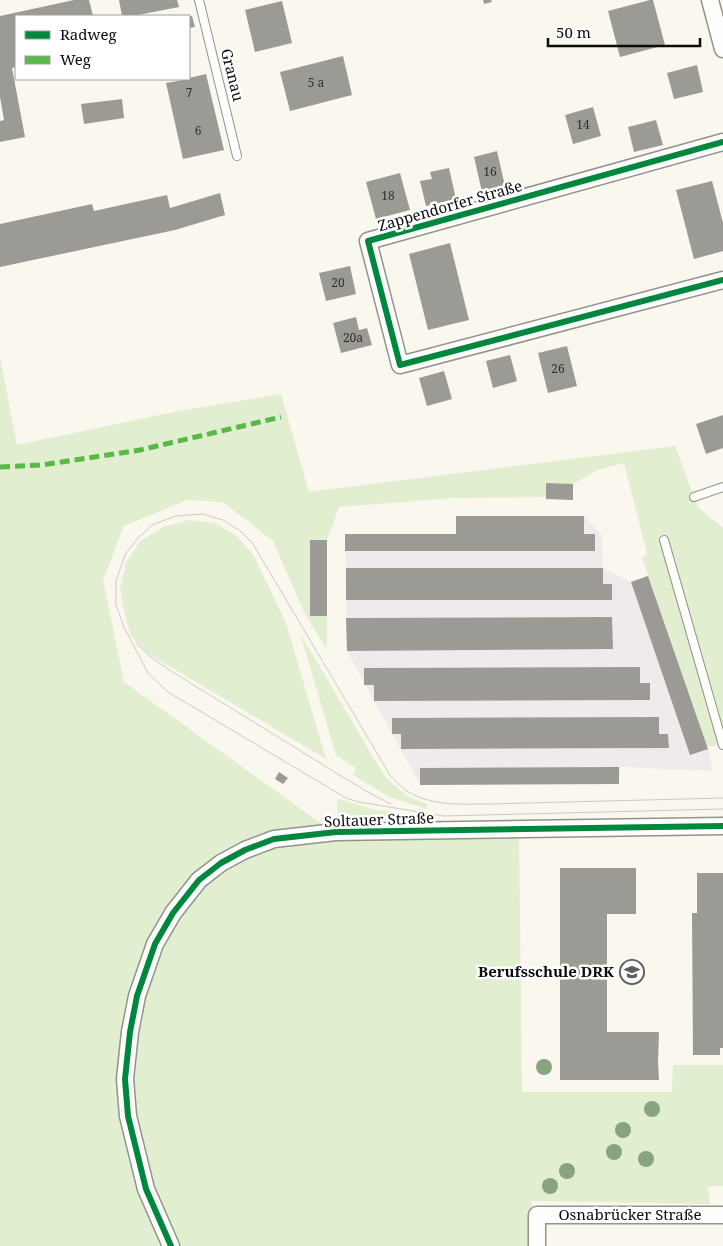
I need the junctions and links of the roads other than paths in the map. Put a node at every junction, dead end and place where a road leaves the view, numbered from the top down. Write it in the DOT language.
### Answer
graph roads {
  1 [pos="199,0"];
  2 [pos="710,0"];
  3 [pos="723,49"];
  4 [pos="723,142"];
  5 [pos="237,156"];
  6 [pos="723,280"];
  7 [pos="723,487"];
  8 [pos="694,497"];
  9 [pos="664,540"];
  10 [pos="723,745"];
  11 [pos="723,826"];
  12 [pos="723,1215"];
  13 [pos="170,1246"];
  14 [pos="536,1246"];
  1 -- 5 [label="lane, Granau"];
  2 -- 3 [label="street"];
  4 -- 6 [label="street, Zappendorfer Straße"];
  7 -- 8 [label="lane"];
  9 -- 10 [label="lane"];
  11 -- 13 [label="street, Soltauer Straße"];
  12 -- 14 [label="street, Osnabrücker Straße"];
}
